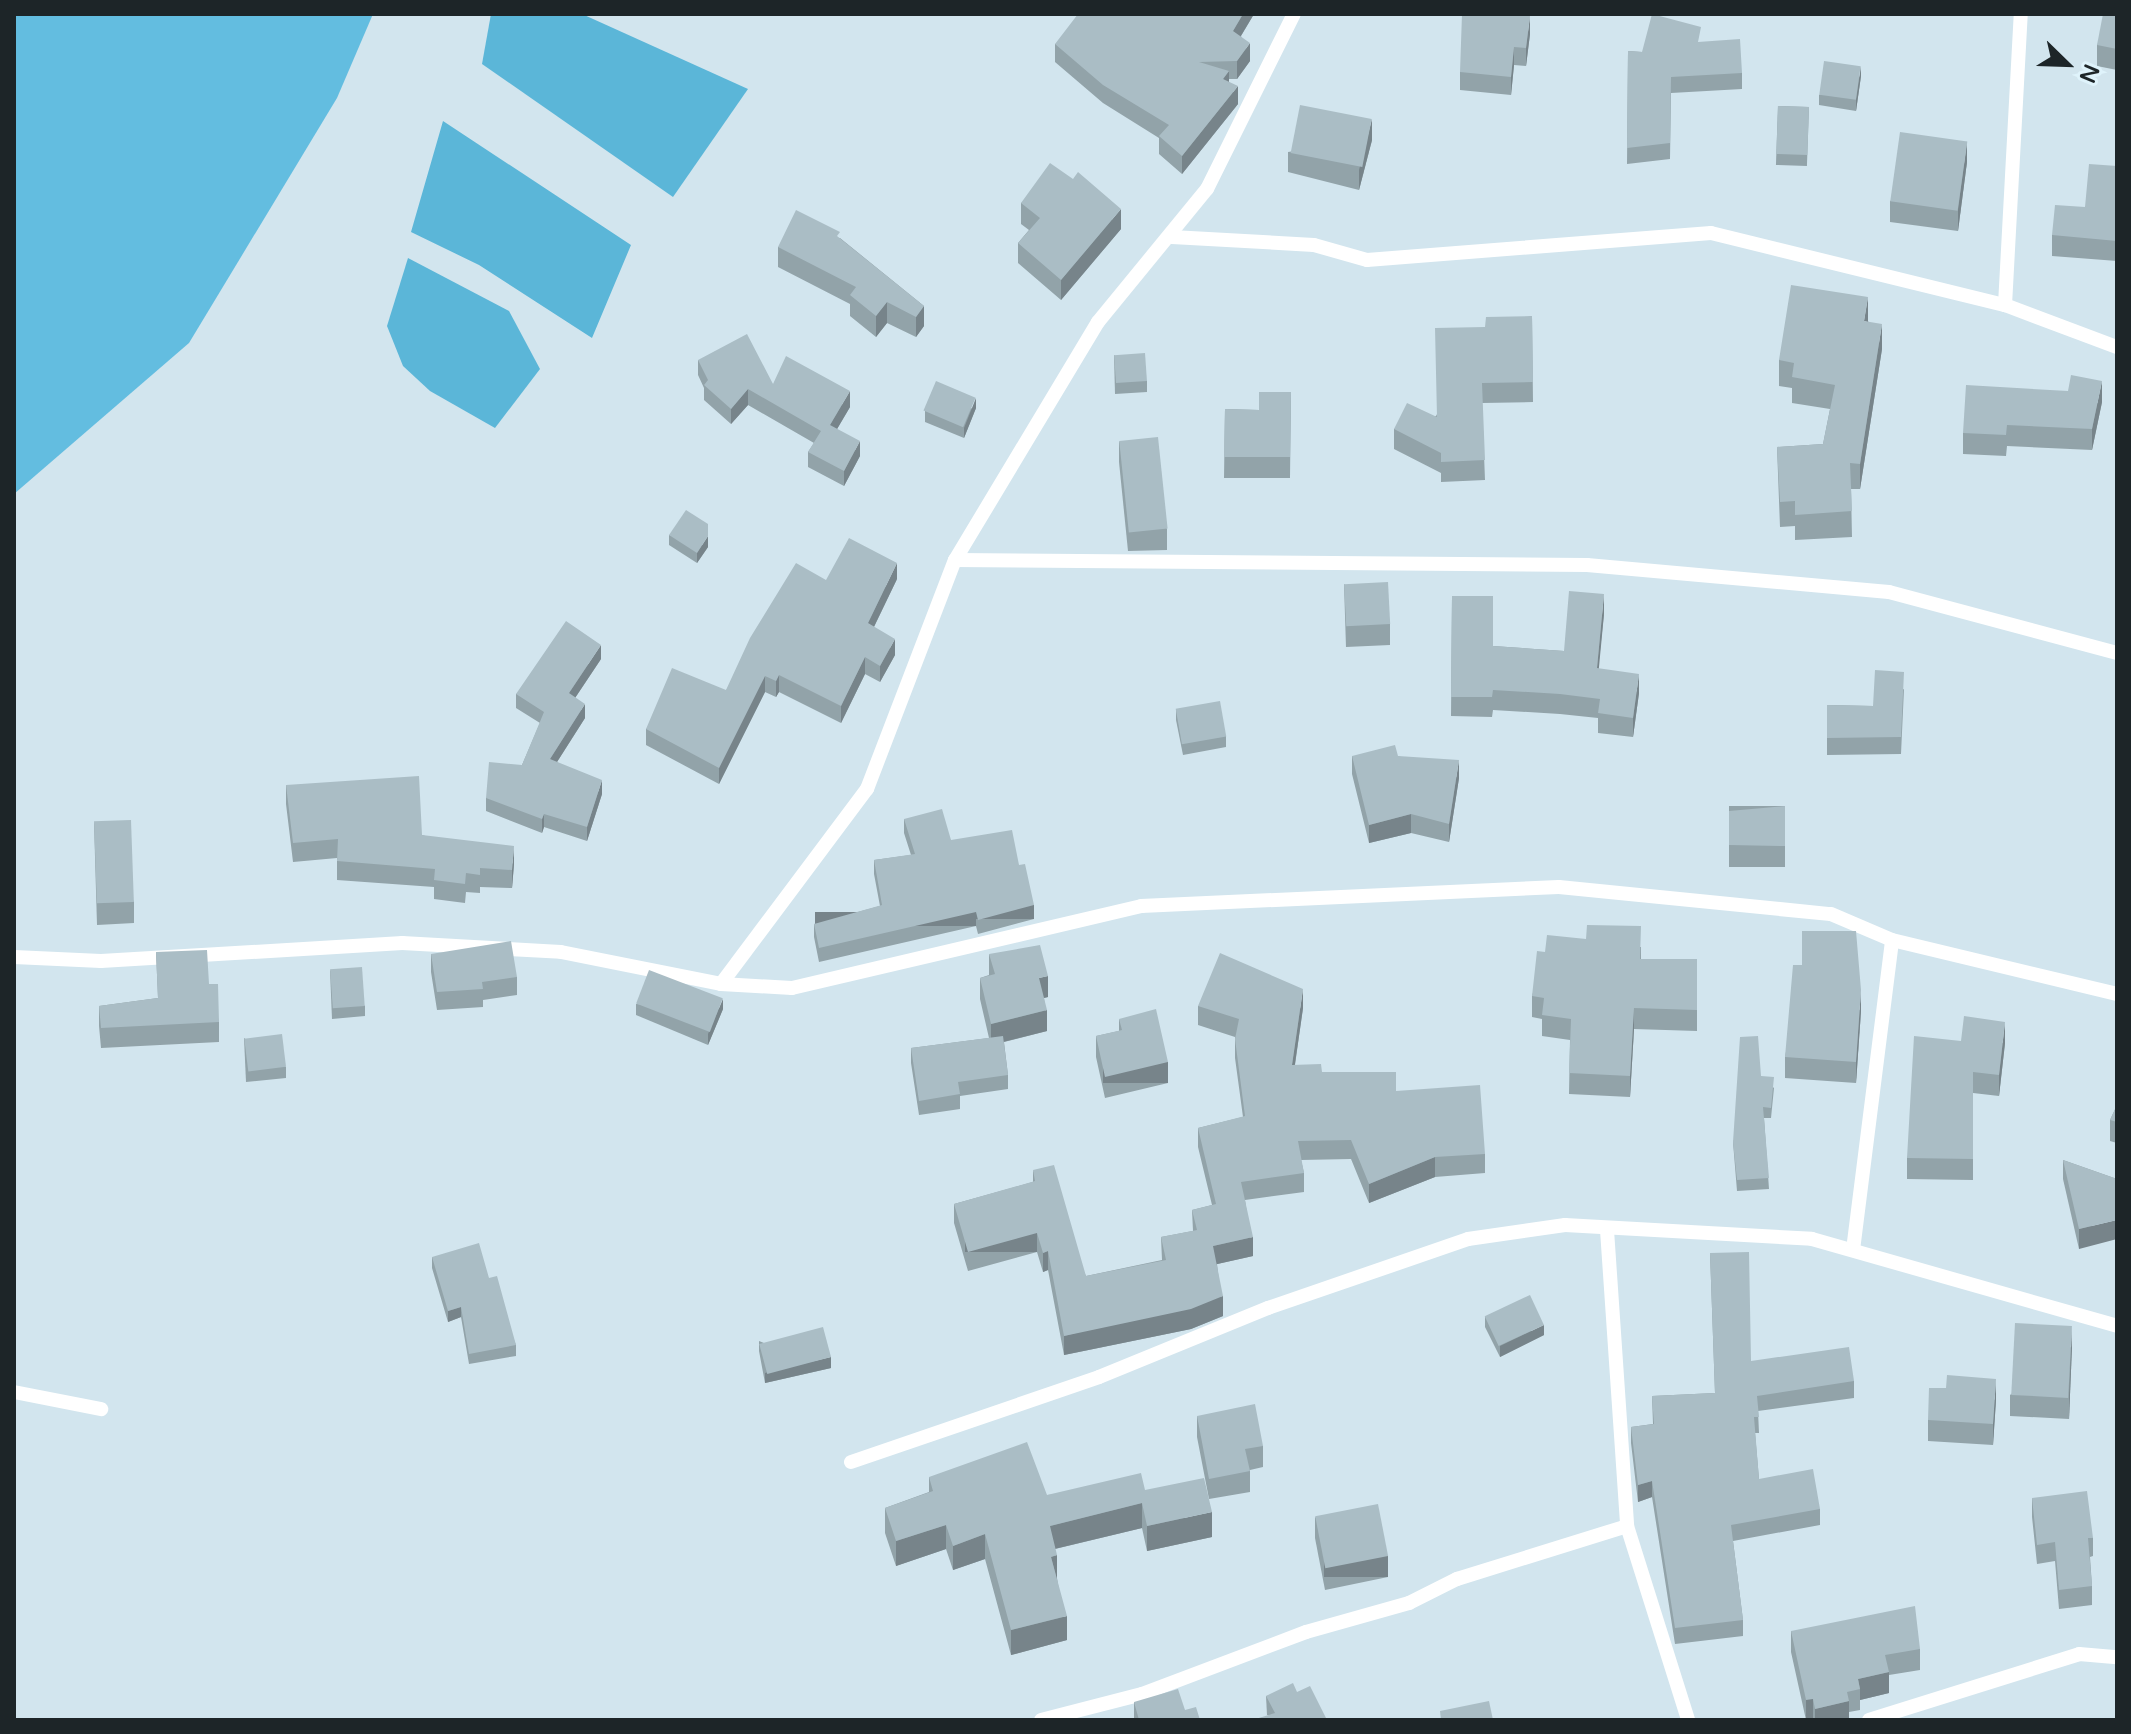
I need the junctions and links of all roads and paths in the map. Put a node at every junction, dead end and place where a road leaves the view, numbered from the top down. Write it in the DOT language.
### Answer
graph roads {
  1 [pos="1294,14"];
  2 [pos="2021,14"];
  3 [pos="1172,237"];
  4 [pos="2005,305"];
  5 [pos="2117,347"];
  6 [pos="955,560"];
  7 [pos="2117,653"];
  8 [pos="1892,940"];
  9 [pos="14,957"];
  10 [pos="721,984"];
  11 [pos="2117,994"];
  12 [pos="1607,1230"];
  13 [pos="1853,1250"];
  14 [pos="2117,1326"];
  15 [pos="14,1392"];
  16 [pos="101,1409"];
  17 [pos="851,1462"];
  18 [pos="1627,1526"];
  19 [pos="2117,1657"];
  20 [pos="1041,1720"];
  21 [pos="1688,1720"];
  22 [pos="1869,1720"];
  1 -- 3 [label="lane"];
  2 -- 4 [label="lane"];
  3 -- 4 [label="lane"];
  3 -- 6 [label="lane"];
  4 -- 5 [label="lane"];
  6 -- 7 [label="lane"];
  6 -- 10 [label="lane"];
  8 -- 10 [label="lane"];
  8 -- 11 [label="lane"];
  8 -- 13 [label="lane"];
  9 -- 10 [label="lane"];
  12 -- 13 [label="lane"];
  12 -- 17 [label="lane"];
  12 -- 18 [label="lane"];
  13 -- 14 [label="lane"];
  15 -- 16 [label="lane"];
  18 -- 20 [label="lane"];
  18 -- 21 [label="lane"];
  19 -- 22 [label="lane"];
}
